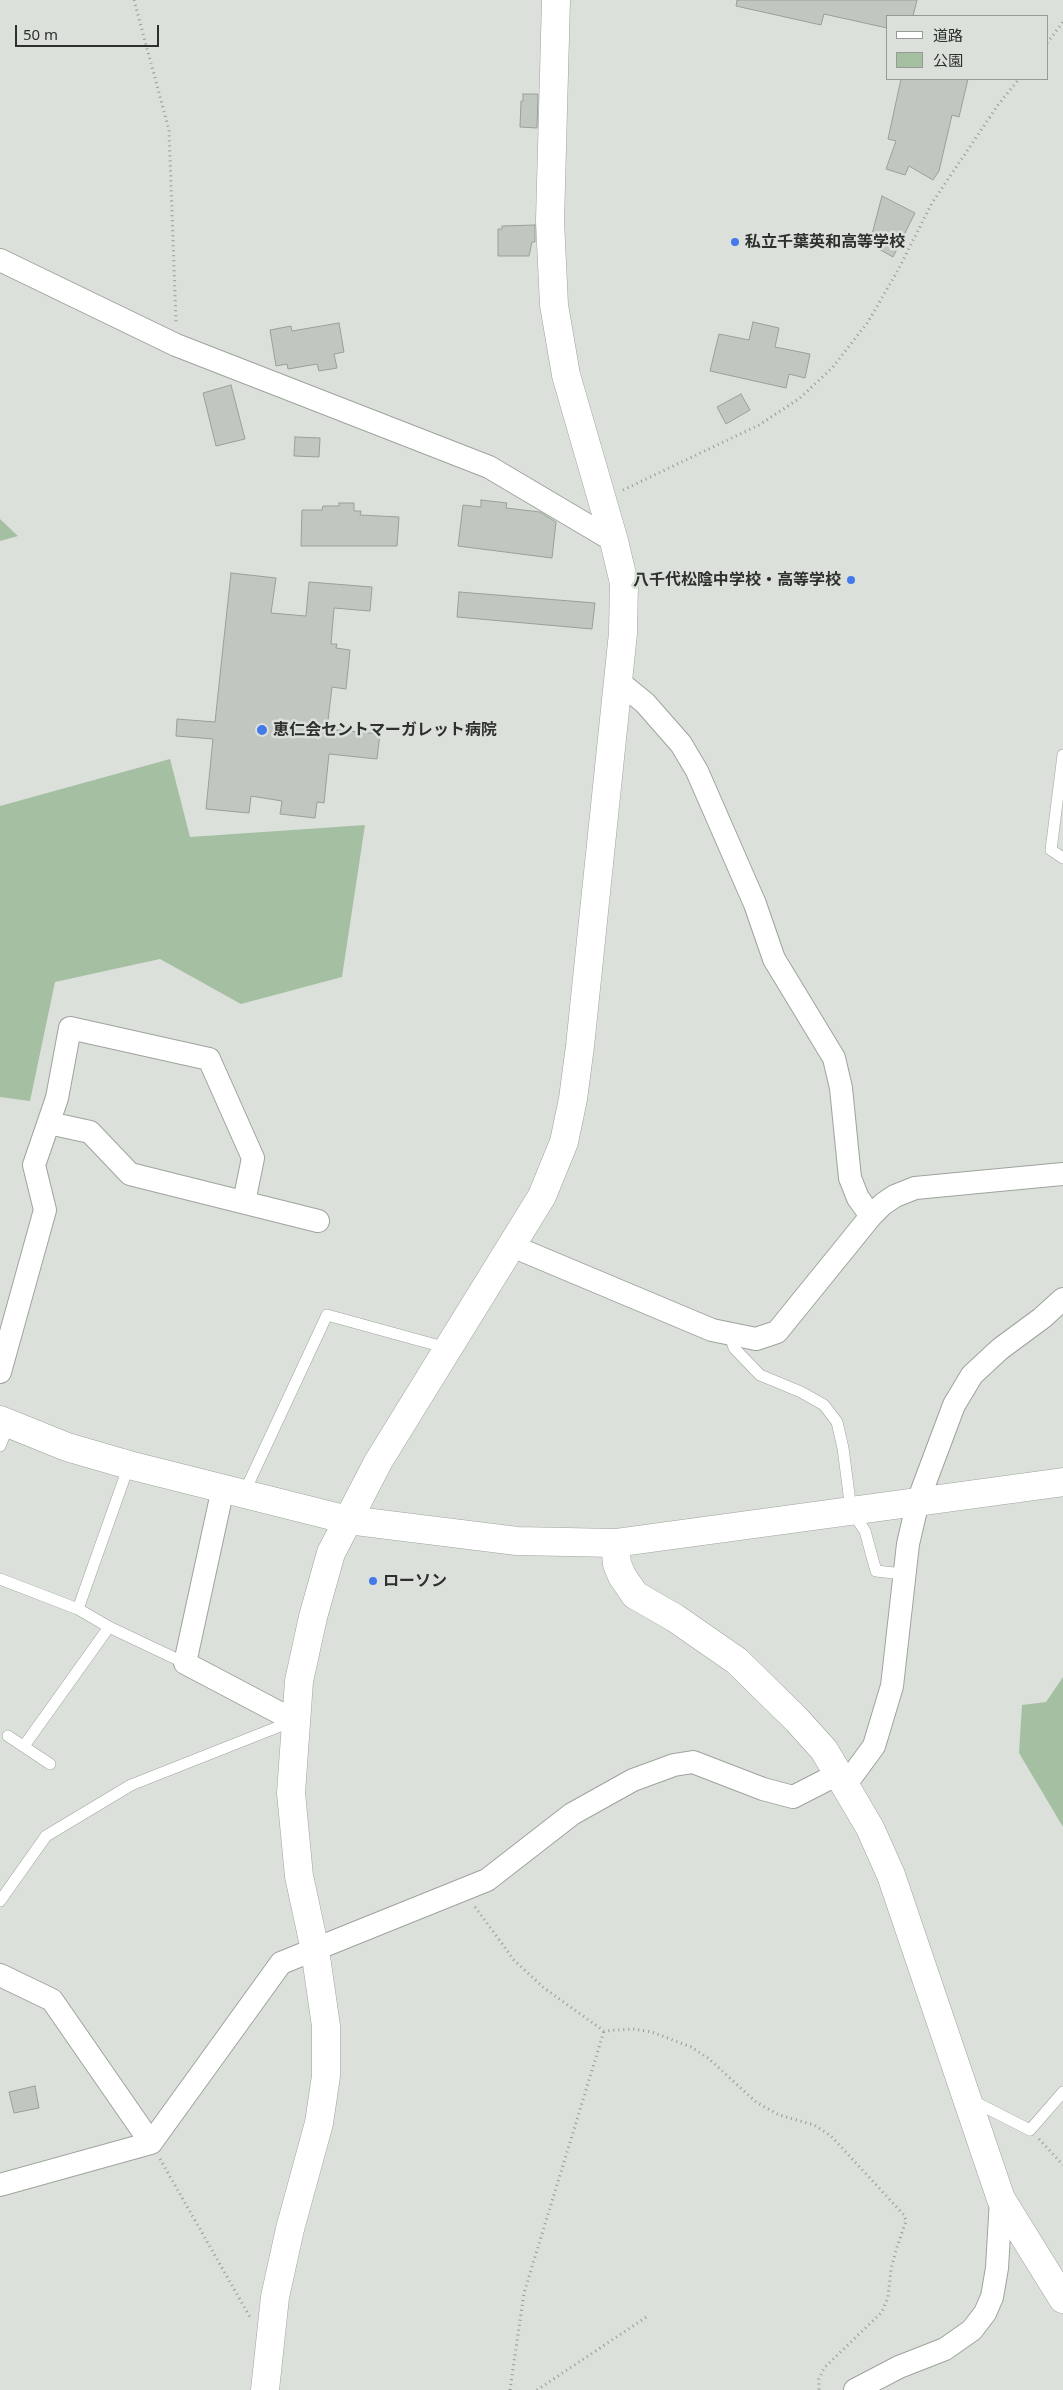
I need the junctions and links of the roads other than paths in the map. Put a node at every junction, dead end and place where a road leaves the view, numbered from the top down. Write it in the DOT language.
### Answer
graph roads {
  1 [pos="556,0"];
  2 [pos="0,260"];
  3 [pos="614,541"];
  4 [pos="618,681"];
  5 [pos="1063,755"];
  6 [pos="1063,858"];
  7 [pos="49,1123"];
  8 [pos="1063,1174"];
  9 [pos="244,1202"];
  10 [pos="871,1216"];
  11 [pos="318,1221"];
  12 [pos="512,1246"];
  13 [pos="1063,1299"];
  14 [pos="730,1335"];
  15 [pos="449,1348"];
  16 [pos="0,1372"];
  17 [pos="3,1430"];
  18 [pos="129,1465"];
  19 [pos="1063,1482"];
  20 [pos="234,1490"];
  21 [pos="918,1501"];
  22 [pos="851,1510"];
  23 [pos="348,1520"];
  24 [pos="615,1544"];
  25 [pos="903,1574"];
  26 [pos="0,1579"];
  27 [pos="78,1609"];
  28 [pos="109,1627"];
  29 [pos="184,1663"];
  30 [pos="295,1721"];
  31 [pos="8,1736"];
  32 [pos="24,1746"];
  33 [pos="50,1764"];
  34 [pos="840,1778"];
  35 [pos="0,1901"];
  36 [pos="315,1950"];
  37 [pos="0,1975"];
  38 [pos="1063,2092"];
  39 [pos="966,2097"];
  40 [pos="151,2143"];
  41 [pos="0,2185"];
  42 [pos="1001,2199"];
  43 [pos="1063,2299"];
  44 [pos="265,2390"];
  45 [pos="855,2390"];
  1 -- 3 [label="street"];
  2 -- 3 [label="street"];
  3 -- 4 [label="street"];
  4 -- 10 [label="street"];
  4 -- 12 [label="street"];
  5 -- 6 [label="lane"];
  7 -- 9 [label="street"];
  7 -- 9 [label="street"];
  7 -- 16 [label="street"];
  8 -- 10 [label="street"];
  9 -- 11 [label="street"];
  10 -- 14 [label="street"];
  12 -- 14 [label="street"];
  12 -- 15 [label="street"];
  13 -- 21 [label="street"];
  14 -- 22 [label="lane"];
  15 -- 20 [label="lane"];
  15 -- 23 [label="street"];
  17 -- 18 [label="street"];
  18 -- 20 [label="street"];
  18 -- 27 [label="lane"];
  19 -- 21 [label="street"];
  20 -- 23 [label="street"];
  20 -- 29 [label="street"];
  21 -- 22 [label="street"];
  21 -- 25 [label="street"];
  22 -- 24 [label="street"];
  22 -- 25 [label="lane"];
  23 -- 24 [label="street"];
  23 -- 30 [label="street"];
  24 -- 34 [label="street"];
  25 -- 34 [label="street"];
  26 -- 27 [label="lane"];
  27 -- 28 [label="lane"];
  28 -- 29 [label="lane"];
  28 -- 32 [label="lane"];
  29 -- 30 [label="street"];
  30 -- 35 [label="lane"];
  30 -- 36 [label="street"];
  31 -- 32 [label="lane"];
  32 -- 33 [label="lane"];
  34 -- 36 [label="street"];
  34 -- 39 [label="street"];
  36 -- 40 [label="street"];
  36 -- 44 [label="street"];
  37 -- 40 [label="street"];
  38 -- 39 [label="lane"];
  39 -- 42 [label="street"];
  40 -- 41 [label="street"];
  42 -- 43 [label="street"];
  42 -- 45 [label="street"];
}
